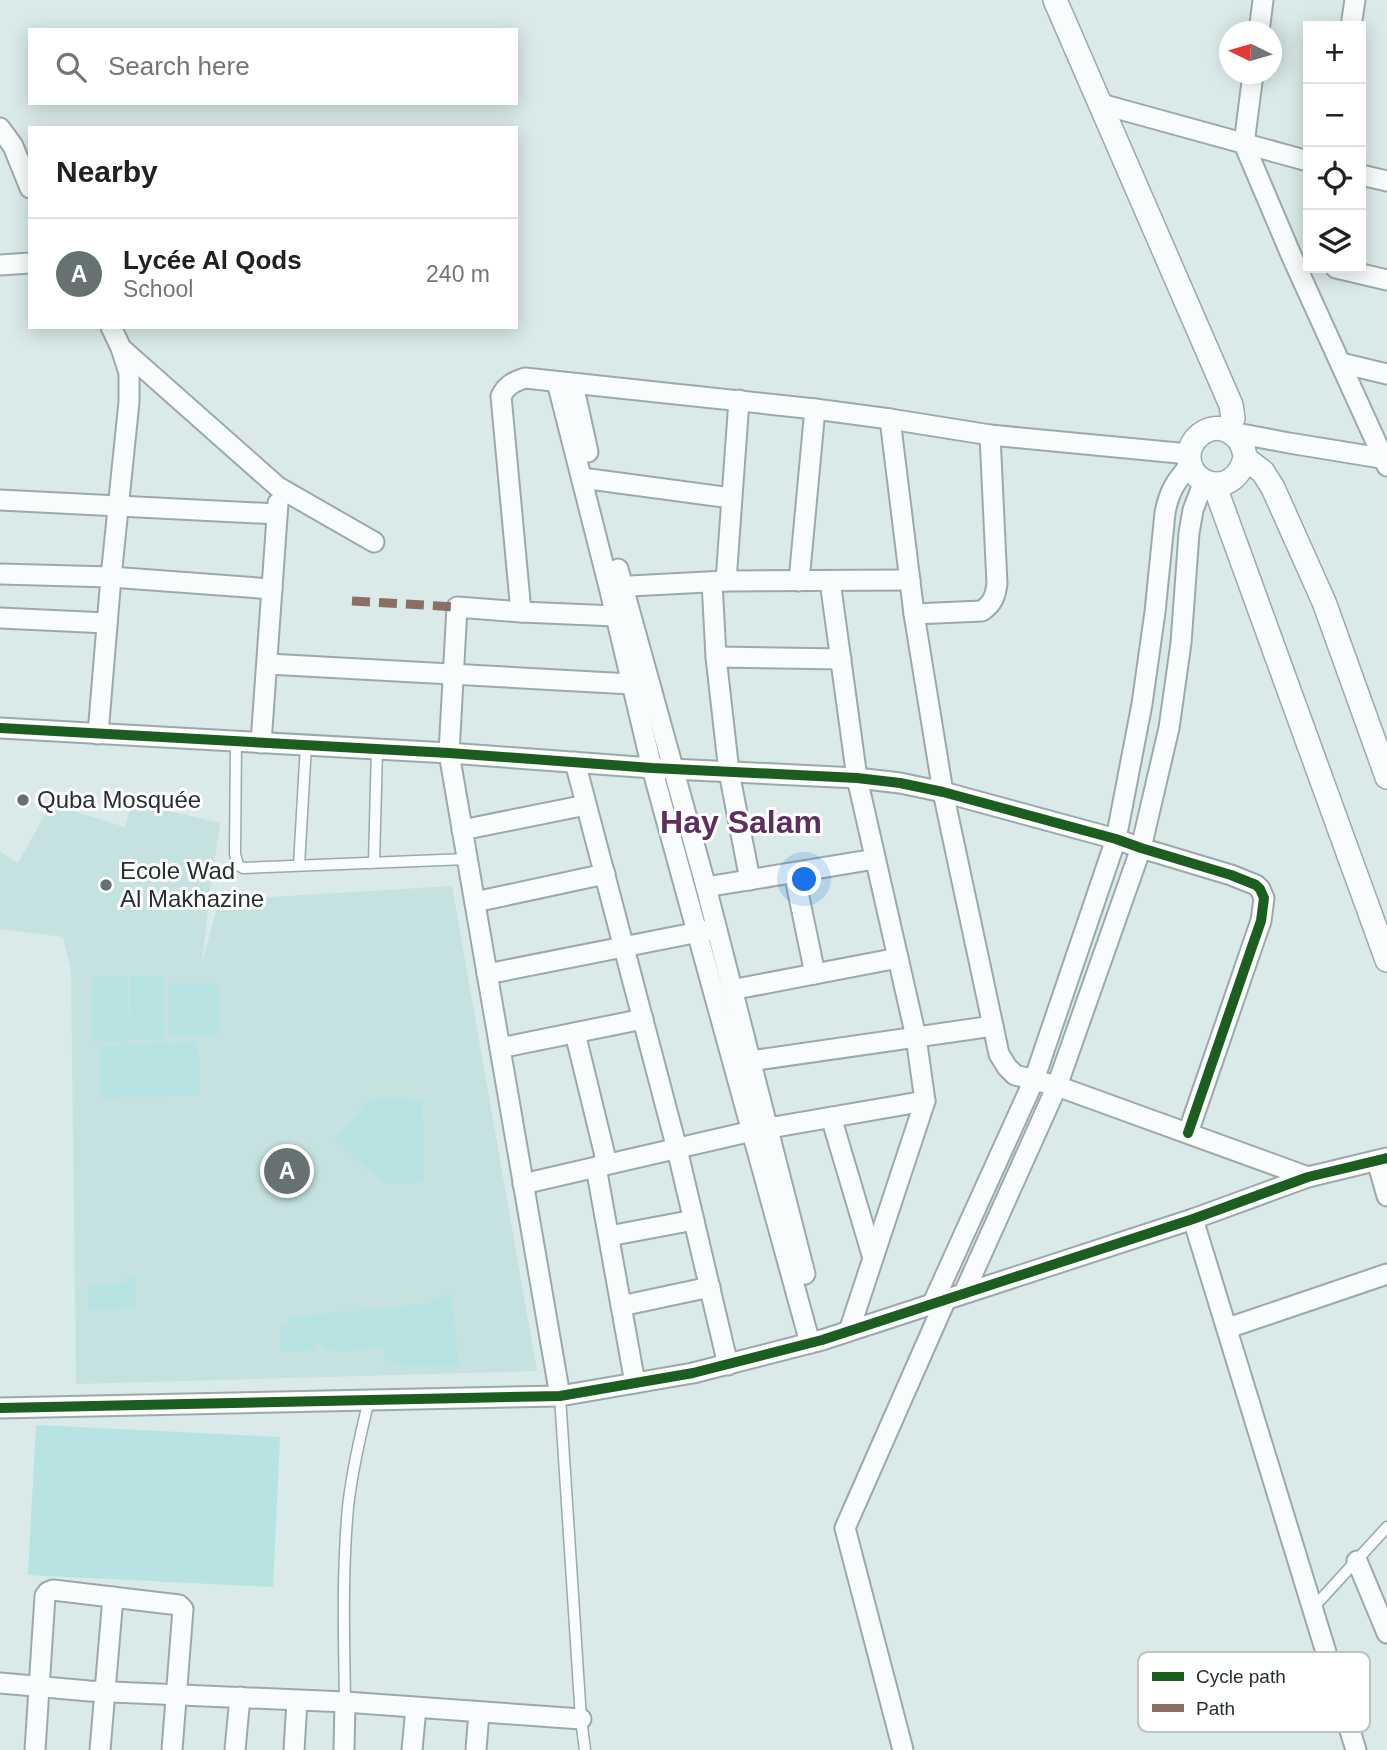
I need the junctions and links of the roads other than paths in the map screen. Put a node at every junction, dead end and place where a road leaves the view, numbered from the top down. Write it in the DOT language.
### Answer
graph roads {
  1 [pos="1055,0"];
  2 [pos="1263,0"];
  3 [pos="1355,0"];
  4 [pos="1260,21"];
  5 [pos="1352,21"];
  6 [pos="1252,84"];
  7 [pos="1101,104"];
  8 [pos="0,128"];
  9 [pos="7,144"];
  10 [pos="1244,144"];
  11 [pos="1303,160"];
  12 [pos="1366,175"];
  13 [pos="1387,181"];
  14 [pos="28,184"];
  15 [pos="1300,259"];
  16 [pos="28,263"];
  17 [pos="0,265"];
  18 [pos="1357,273"];
  19 [pos="1387,280"];
  20 [pos="112,329"];
  21 [pos="121,348"];
  22 [pos="1341,363"];
  23 [pos="1387,374"];
  24 [pos="565,383"];
  25 [pos="739,400"];
  26 [pos="816,410"];
  27 [pos="890,419"];
  28 [pos="1230,431"];
  29 [pos="990,435"];
  30 [pos="1289,443"];
  31 [pos="1245,457"];
  32 [pos="1386,461"];
  33 [pos="1199,471"];
  34 [pos="588,479"];
  35 [pos="278,487"];
  36 [pos="731,498"];
  37 [pos="0,500"];
  38 [pos="120,506"];
  39 [pos="277,514"];
  40 [pos="374,542"];
  41 [pos="0,574"];
  42 [pos="111,577"];
  43 [pos="910,580"];
  44 [pos="799,581"];
  45 [pos="830,581"];
  46 [pos="719,582"];
  47 [pos="616,587"];
  48 [pos="272,589"];
  49 [pos="521,612"];
  50 [pos="914,614"];
  51 [pos="616,616"];
  52 [pos="0,618"];
  53 [pos="107,623"];
  54 [pos="716,657"];
  55 [pos="841,659"];
  56 [pos="268,664"];
  57 [pos="453,675"];
  58 [pos="631,684"];
  59 [pos="0,729"];
  60 [pos="98,734"];
  61 [pos="236,741"];
  62 [pos="261,743"];
  63 [pos="306,745"];
  64 [pos="377,749"];
  65 [pos="449,753"];
  66 [pos="575,762"];
  67 [pos="652,768"];
  68 [pos="673,769"];
  69 [pos="729,772"];
  70 [pos="1387,777"];
  71 [pos="857,778"];
  72 [pos="943,792"];
  73 [pos="586,805"];
  74 [pos="462,830"];
  75 [pos="1116,839"];
  76 [pos="1141,848"];
  77 [pos="467,859"];
  78 [pos="875,859"];
  79 [pos="374,862"];
  80 [pos="299,865"];
  81 [pos="794,873"];
  82 [pos="604,874"];
  83 [pos="750,880"];
  84 [pos="706,887"];
  85 [pos="475,902"];
  86 [pos="717,929"];
  87 [pos="697,933"];
  88 [pos="624,947"];
  89 [pos="898,958"];
  90 [pos="1387,960"];
  91 [pos="487,974"];
  92 [pos="815,974"];
  93 [pos="732,990"];
  94 [pos="643,1019"];
  95 [pos="993,1026"];
  96 [pos="575,1033"];
  97 [pos="916,1037"];
  98 [pos="500,1048"];
  99 [pos="750,1061"];
  100 [pos="1034,1080"];
  101 [pos="1057,1086"];
  102 [pos="925,1101"];
  103 [pos="831,1117"];
  104 [pos="759,1130"];
  105 [pos="1188,1133"];
  106 [pos="677,1149"];
  107 [pos="1382,1159"];
  108 [pos="602,1166"];
  109 [pos="1308,1177"];
  110 [pos="523,1184"];
  111 [pos="1387,1196"];
  112 [pos="1193,1219"];
  113 [pos="694,1220"];
  114 [pos="609,1236"];
  115 [pos="873,1258"];
  116 [pos="1387,1274"];
  117 [pos="710,1287"];
  118 [pos="947,1299"];
  119 [pos="621,1306"];
  120 [pos="1228,1328"];
  121 [pos="849,1331"];
  122 [pos="816,1341"];
  123 [pos="728,1365"];
  124 [pos="635,1383"];
  125 [pos="560,1396"];
  126 [pos="369,1401"];
  127 [pos="0,1408"];
  128 [pos="1387,1527"];
  129 [pos="1357,1561"];
  130 [pos="113,1597"];
  131 [pos="1313,1609"];
  132 [pos="1387,1633"];
  133 [pos="1324,1652"];
  134 [pos="0,1683"];
  135 [pos="39,1686"];
  136 [pos="105,1691"];
  137 [pos="176,1695"];
  138 [pos="240,1697"];
  139 [pos="297,1701"];
  140 [pos="345,1702"];
  141 [pos="416,1708"];
  142 [pos="479,1712"];
  143 [pos="581,1719"];
  144 [pos="34,1750"];
  145 [pos="100,1750"];
  146 [pos="172,1750"];
  147 [pos="235,1750"];
  148 [pos="294,1750"];
  149 [pos="344,1750"];
  150 [pos="412,1750"];
  151 [pos="476,1750"];
  152 [pos="585,1750"];
  153 [pos="903,1750"];
  1 -- 7 [label="street"];
  2 -- 4 [label="street"];
  3 -- 5 [label="street"];
  6 -- 10 [label="street"];
  7 -- 10 [label="street"];
  7 -- 28 [label="street"];
  8 -- 9 [label="street"];
  9 -- 14 [label="street"];
  10 -- 11 [label="street"];
  10 -- 15 [label="street"];
  12 -- 13 [label="street"];
  15 -- 22 [label="street"];
  16 -- 17 [label="street"];
  18 -- 19 [label="street"];
  20 -- 21 [label="street"];
  21 -- 35 [label="street"];
  21 -- 38 [label="street"];
  22 -- 23 [label="street"];
  22 -- 32 [label="street"];
  24 -- 25 [label="street"];
  24 -- 34 [label="street"];
  24 -- 49 [label="street"];
  25 -- 26 [label="street"];
  25 -- 36 [label="street"];
  26 -- 27 [label="street"];
  26 -- 44 [label="street"];
  27 -- 29 [label="street"];
  27 -- 43 [label="street"];
  28 -- 30 [label="street"];
  28 -- 31 [label="street"];
  28 -- 33 [label="street"];
  29 -- 33 [label="street"];
  29 -- 50 [label="street"];
  30 -- 31 [label="street"];
  30 -- 32 [label="street"];
  31 -- 33 [label="street"];
  31 -- 70 [label="street"];
  33 -- 75 [label="street"];
  33 -- 76 [label="street"];
  33 -- 90 [label="street"];
  34 -- 36 [label="street"];
  34 -- 47 [label="street"];
  35 -- 39 [label="street"];
  35 -- 40 [label="street"];
  36 -- 46 [label="street"];
  37 -- 38 [label="street"];
  38 -- 39 [label="street"];
  38 -- 42 [label="street"];
  39 -- 48 [label="street"];
  41 -- 42 [label="street"];
  42 -- 48 [label="street"];
  42 -- 53 [label="street"];
  43 -- 45 [label="street"];
  43 -- 50 [label="street"];
  44 -- 45 [label="street"];
  44 -- 46 [label="street"];
  45 -- 55 [label="street"];
  46 -- 47 [label="street"];
  46 -- 54 [label="street"];
  47 -- 51 [label="street"];
  47 -- 68 [label="street"];
  48 -- 56 [label="street"];
  49 -- 51 [label="street"];
  49 -- 57 [label="street"];
  50 -- 72 [label="street"];
  51 -- 58 [label="street"];
  52 -- 53 [label="street"];
  53 -- 60 [label="street"];
  54 -- 55 [label="street"];
  54 -- 69 [label="street"];
  55 -- 71 [label="street"];
  56 -- 57 [label="street"];
  56 -- 62 [label="street"];
  57 -- 58 [label="street"];
  57 -- 65 [label="street"];
  58 -- 67 [label="street"];
  59 -- 60 [label="street"];
  60 -- 61 [label="street"];
  61 -- 62 [label="street"];
  61 -- 80 [label="lane"];
  62 -- 63 [label="street"];
  63 -- 64 [label="street"];
  63 -- 80 [label="lane"];
  64 -- 65 [label="street"];
  64 -- 79 [label="lane"];
  65 -- 66 [label="street"];
  65 -- 74 [label="street"];
  66 -- 67 [label="street"];
  66 -- 73 [label="street"];
  67 -- 68 [label="street"];
  67 -- 87 [label="street"];
  68 -- 69 [label="street"];
  68 -- 84 [label="street"];
  69 -- 71 [label="street"];
  69 -- 83 [label="street"];
  71 -- 72 [label="street"];
  71 -- 78 [label="street"];
  72 -- 75 [label="street"];
  72 -- 95 [label="street"];
  73 -- 74 [label="street"];
  73 -- 82 [label="street"];
  74 -- 77 [label="street"];
  75 -- 76 [label="street"];
  75 -- 100 [label="street"];
  76 -- 101 [label="street"];
  76 -- 105 [label="street"];
  77 -- 79 [label="lane"];
  77 -- 85 [label="street"];
  78 -- 81 [label="street"];
  78 -- 89 [label="street"];
  79 -- 80 [label="lane"];
  81 -- 83 [label="street"];
  81 -- 92 [label="street"];
  82 -- 85 [label="street"];
  82 -- 88 [label="street"];
  83 -- 84 [label="street"];
  84 -- 86 [label="street"];
  85 -- 91 [label="street"];
  86 -- 87 [label="street"];
  86 -- 93 [label="street"];
  87 -- 88 [label="street"];
  87 -- 104 [label="street"];
  88 -- 91 [label="street"];
  88 -- 94 [label="street"];
  89 -- 92 [label="street"];
  89 -- 97 [label="street"];
  91 -- 98 [label="street"];
  92 -- 93 [label="street"];
  93 -- 99 [label="street"];
  94 -- 96 [label="street"];
  94 -- 106 [label="street"];
  95 -- 97 [label="street"];
  95 -- 100 [label="street"];
  96 -- 98 [label="street"];
  96 -- 108 [label="street"];
  97 -- 99 [label="street"];
  97 -- 102 [label="street"];
  98 -- 110 [label="street"];
  99 -- 104 [label="street"];
  100 -- 101 [label="street"];
  100 -- 118 [label="street"];
  101 -- 105 [label="street"];
  101 -- 118 [label="street"];
  102 -- 103 [label="street"];
  102 -- 115 [label="street"];
  103 -- 104 [label="street"];
  103 -- 115 [label="street"];
  104 -- 106 [label="street"];
  104 -- 122 [label="street"];
  105 -- 109 [label="street"];
  106 -- 108 [label="street"];
  106 -- 113 [label="street"];
  107 -- 109 [label="street"];
  107 -- 111 [label="street"];
  108 -- 110 [label="street"];
  108 -- 114 [label="street"];
  109 -- 112 [label="street"];
  110 -- 125 [label="street"];
  112 -- 118 [label="street"];
  112 -- 120 [label="street"];
  113 -- 114 [label="street"];
  113 -- 117 [label="street"];
  114 -- 119 [label="street"];
  115 -- 121 [label="street"];
  116 -- 120 [label="street"];
  117 -- 119 [label="street"];
  117 -- 123 [label="street"];
  118 -- 121 [label="street"];
  118 -- 153 [label="street"];
  119 -- 124 [label="street"];
  120 -- 131 [label="street"];
  121 -- 122 [label="street"];
  122 -- 123 [label="street"];
  123 -- 124 [label="street"];
  124 -- 125 [label="street"];
  125 -- 126 [label="street"];
  125 -- 143 [label="lane"];
  126 -- 127 [label="street"];
  126 -- 140 [label="lane"];
  128 -- 129 [label="lane"];
  129 -- 131 [label="lane"];
  129 -- 132 [label="street"];
  130 -- 135 [label="street"];
  130 -- 136 [label="street"];
  130 -- 137 [label="street"];
  131 -- 133 [label="street"];
  134 -- 135 [label="street"];
  135 -- 136 [label="street"];
  135 -- 144 [label="street"];
  136 -- 137 [label="street"];
  136 -- 145 [label="street"];
  137 -- 138 [label="street"];
  137 -- 146 [label="street"];
  138 -- 139 [label="street"];
  138 -- 147 [label="street"];
  139 -- 140 [label="street"];
  139 -- 148 [label="street"];
  140 -- 141 [label="street"];
  140 -- 149 [label="street"];
  141 -- 142 [label="street"];
  141 -- 150 [label="street"];
  142 -- 143 [label="street"];
  142 -- 151 [label="street"];
  143 -- 152 [label="lane"];
}
